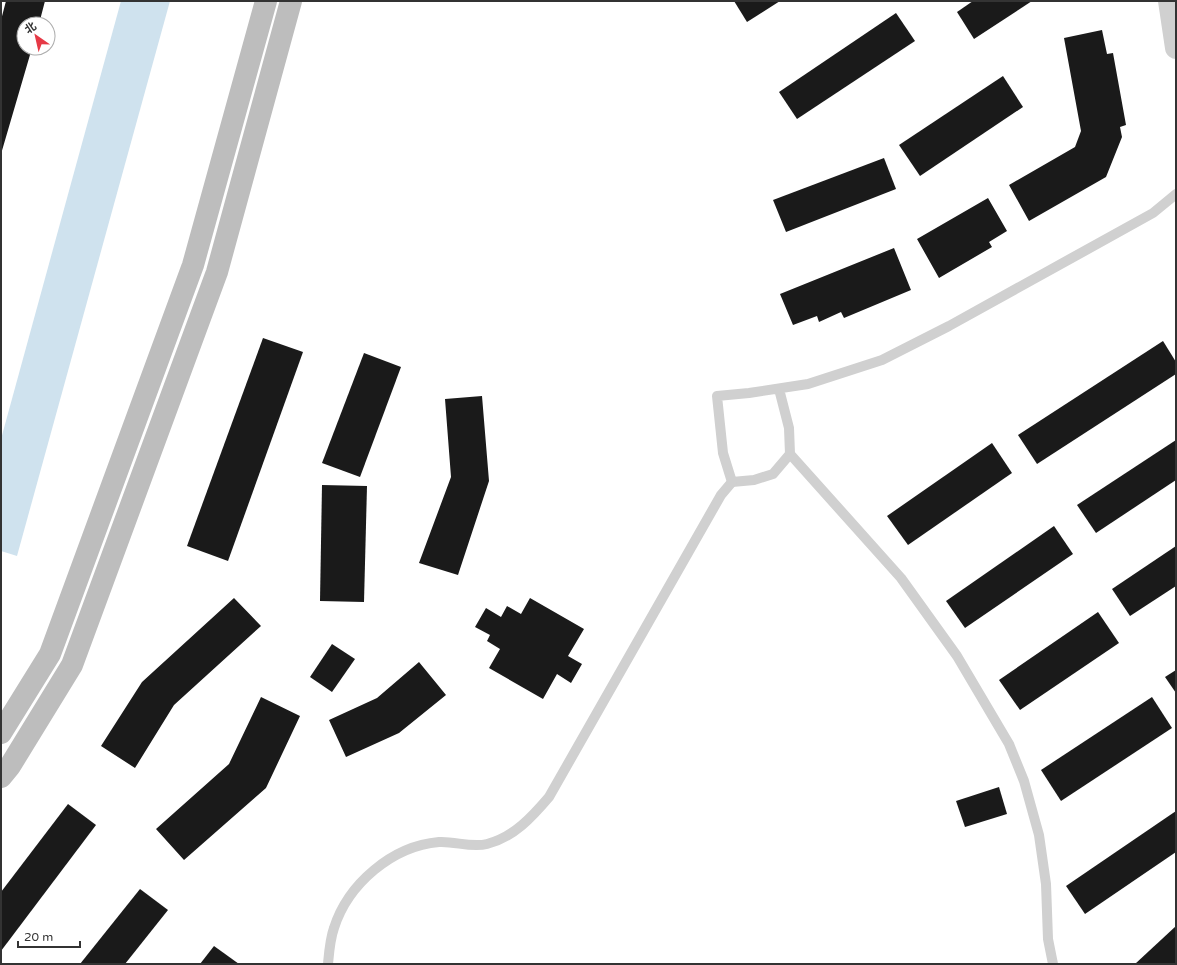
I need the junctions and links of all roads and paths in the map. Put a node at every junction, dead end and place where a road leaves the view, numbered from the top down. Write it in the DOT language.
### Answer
graph roads {
  1 [pos="266,1"];
  2 [pos="291,1"];
  3 [pos="1169,1"];
  4 [pos="1176,48"];
  5 [pos="1176,194"];
  6 [pos="779,389"];
  7 [pos="790,454"];
  8 [pos="732,482"];
  9 [pos="1,733"];
  10 [pos="1,777"];
  11 [pos="328,964"];
  12 [pos="1053,964"];
  1 -- 9 [label="main road"];
  2 -- 10 [label="main road"];
  3 -- 4 [label="street"];
  5 -- 6 [label="lane"];
  6 -- 7 [label="lane"];
  6 -- 8 [label="lane"];
  7 -- 8 [label="lane"];
  7 -- 12 [label="lane"];
  8 -- 11 [label="lane"];
}
